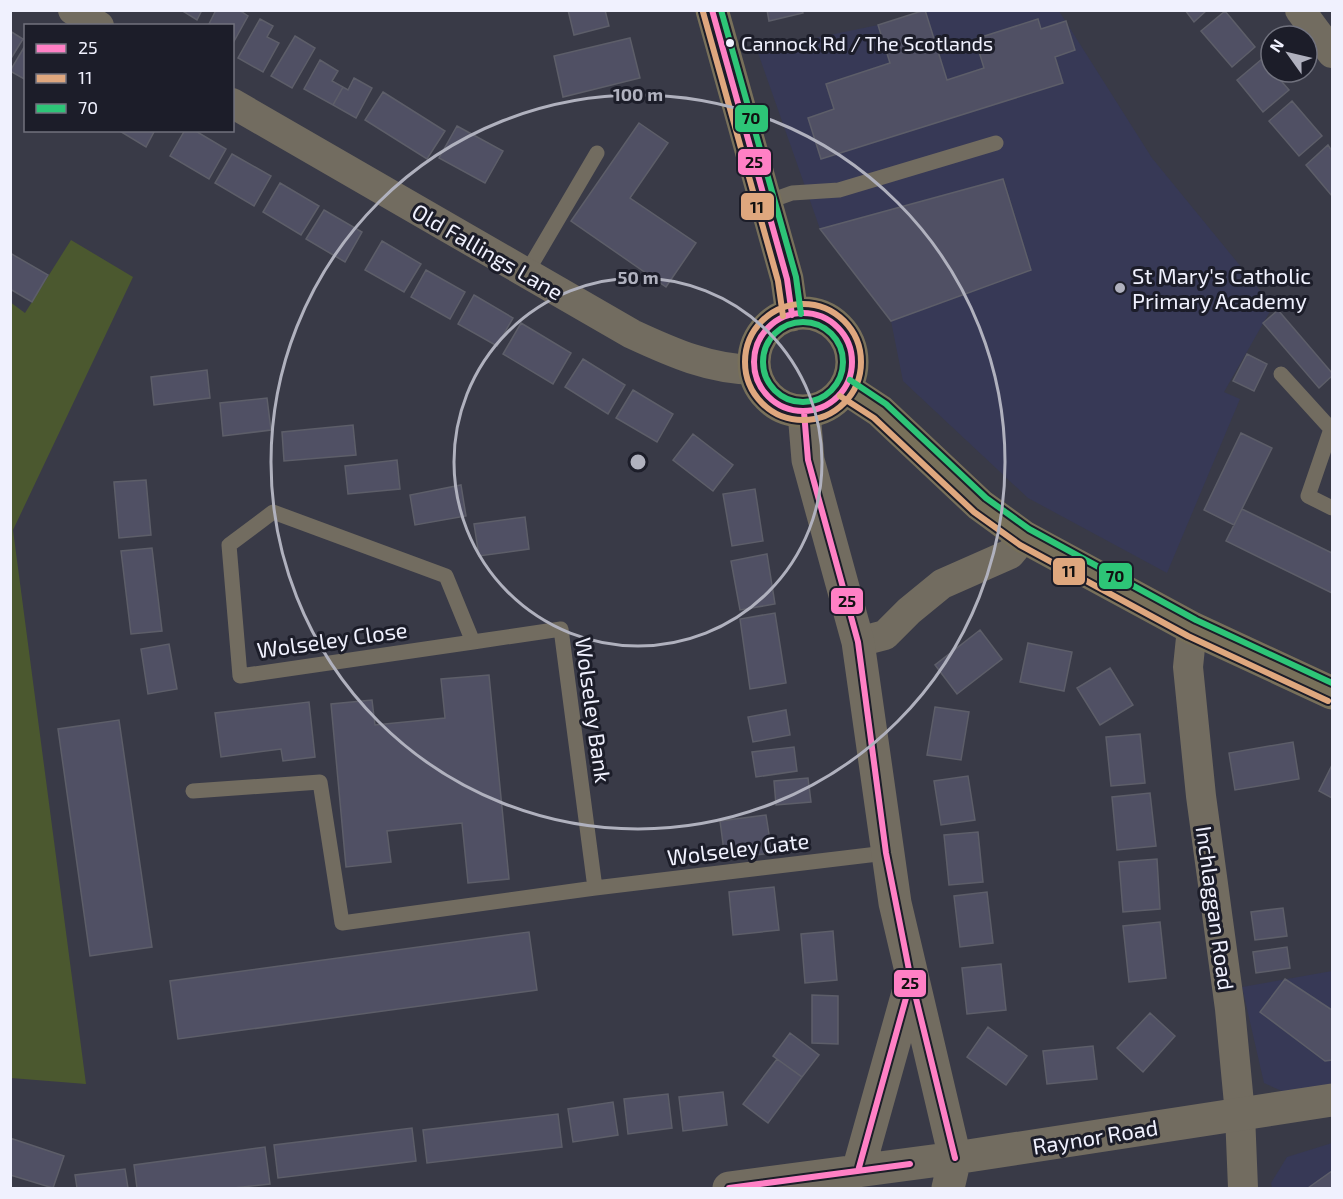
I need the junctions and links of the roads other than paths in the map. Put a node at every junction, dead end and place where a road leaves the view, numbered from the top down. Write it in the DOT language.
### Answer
graph roads {
  1 [pos="73,10"];
  2 [pos="712,10"];
  3 [pos="1300,10"];
  4 [pos="96,24"];
  5 [pos="1332,53"];
  6 [pos="234,104"];
  7 [pos="996,143"];
  8 [pos="597,153"];
  9 [pos="767,202"];
  10 [pos="527,272"];
  11 [pos="792,315"];
  12 [pos="755,370"];
  13 [pos="1281,374"];
  14 [pos="845,388"];
  15 [pos="804,412"];
  16 [pos="1332,429"];
  17 [pos="1332,508"];
  18 [pos="1024,537"];
  19 [pos="1192,628"];
  20 [pos="473,642"];
  21 [pos="858,642"];
  22 [pos="1332,693"];
  23 [pos="193,791"];
  24 [pos="886,854"];
  25 [pos="595,888"];
  26 [pos="911,980"];
  27 [pos="1332,1100"];
  28 [pos="1240,1114"];
  29 [pos="952,1173"];
  30 [pos="865,1180"];
  31 [pos="729,1188"];
  32 [pos="1243,1188"];
  1 -- 4 [label="street"];
  2 -- 9 [label="highway"];
  3 -- 5 [label="street"];
  6 -- 10 [label="street, Old Fallings Lane"];
  7 -- 9 [label="lane"];
  8 -- 10 [label="lane"];
  9 -- 11 [label="highway"];
  10 -- 12 [label="street, Old Fallings Lane"];
  11 -- 12 [label="highway"];
  11 -- 14 [label="highway"];
  12 -- 15 [label="highway"];
  13 -- 16 [label="lane"];
  14 -- 15 [label="highway"];
  14 -- 18 [label="highway"];
  15 -- 21 [label="street"];
  16 -- 17 [label="lane"];
  18 -- 19 [label="highway"];
  18 -- 21 [label="street"];
  19 -- 22 [label="highway"];
  19 -- 28 [label="street, Inchlaggan Road"];
  20 -- 20 [label="lane, Wolseley Close"];
  20 -- 25 [label="lane, Wolseley Bank"];
  21 -- 24 [label="street"];
  23 -- 25 [label="lane, Wolseley Gate"];
  24 -- 25 [label="lane, Wolseley Gate"];
  24 -- 26 [label="street"];
  26 -- 29 [label="street"];
  26 -- 30 [label="street"];
  27 -- 28 [label="street, Raynor Road"];
  28 -- 29 [label="street, Raynor Road"];
  28 -- 32 [label="street, Inchlaggan Road"];
  29 -- 30 [label="street, Raynor Road"];
  30 -- 31 [label="street, Raynor Road"];
}
